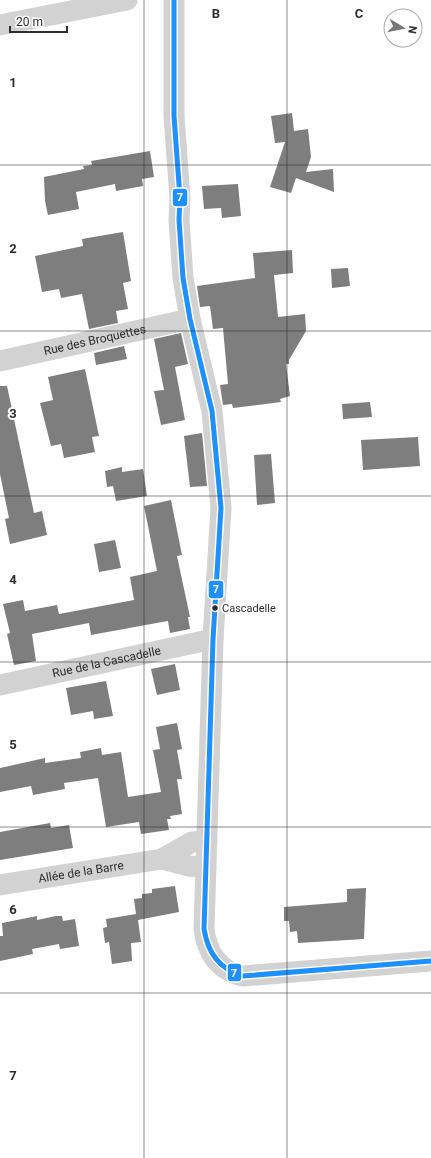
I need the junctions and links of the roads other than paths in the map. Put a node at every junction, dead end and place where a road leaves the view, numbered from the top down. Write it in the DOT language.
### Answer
graph roads {
  1 [pos="127,0"];
  2 [pos="174,0"];
  3 [pos="0,25"];
  4 [pos="190,319"];
  5 [pos="0,361"];
  6 [pos="213,639"];
  7 [pos="0,685"];
  8 [pos="207,841"];
  9 [pos="162,859"];
  10 [pos="206,868"];
  11 [pos="0,885"];
  12 [pos="431,961"];
  1 -- 3 [label="street"];
  2 -- 4 [label="street"];
  4 -- 5 [label="street, Rue des Broquettes"];
  4 -- 6 [label="street"];
  6 -- 7 [label="street, Rue de la Cascadelle"];
  6 -- 8 [label="street"];
  8 -- 9 [label="street, Allée de la Barre"];
  8 -- 10 [label="street"];
  9 -- 10 [label="street, Allée de la Barre"];
  9 -- 11 [label="street, Allée de la Barre"];
  10 -- 12 [label="street"];
}
